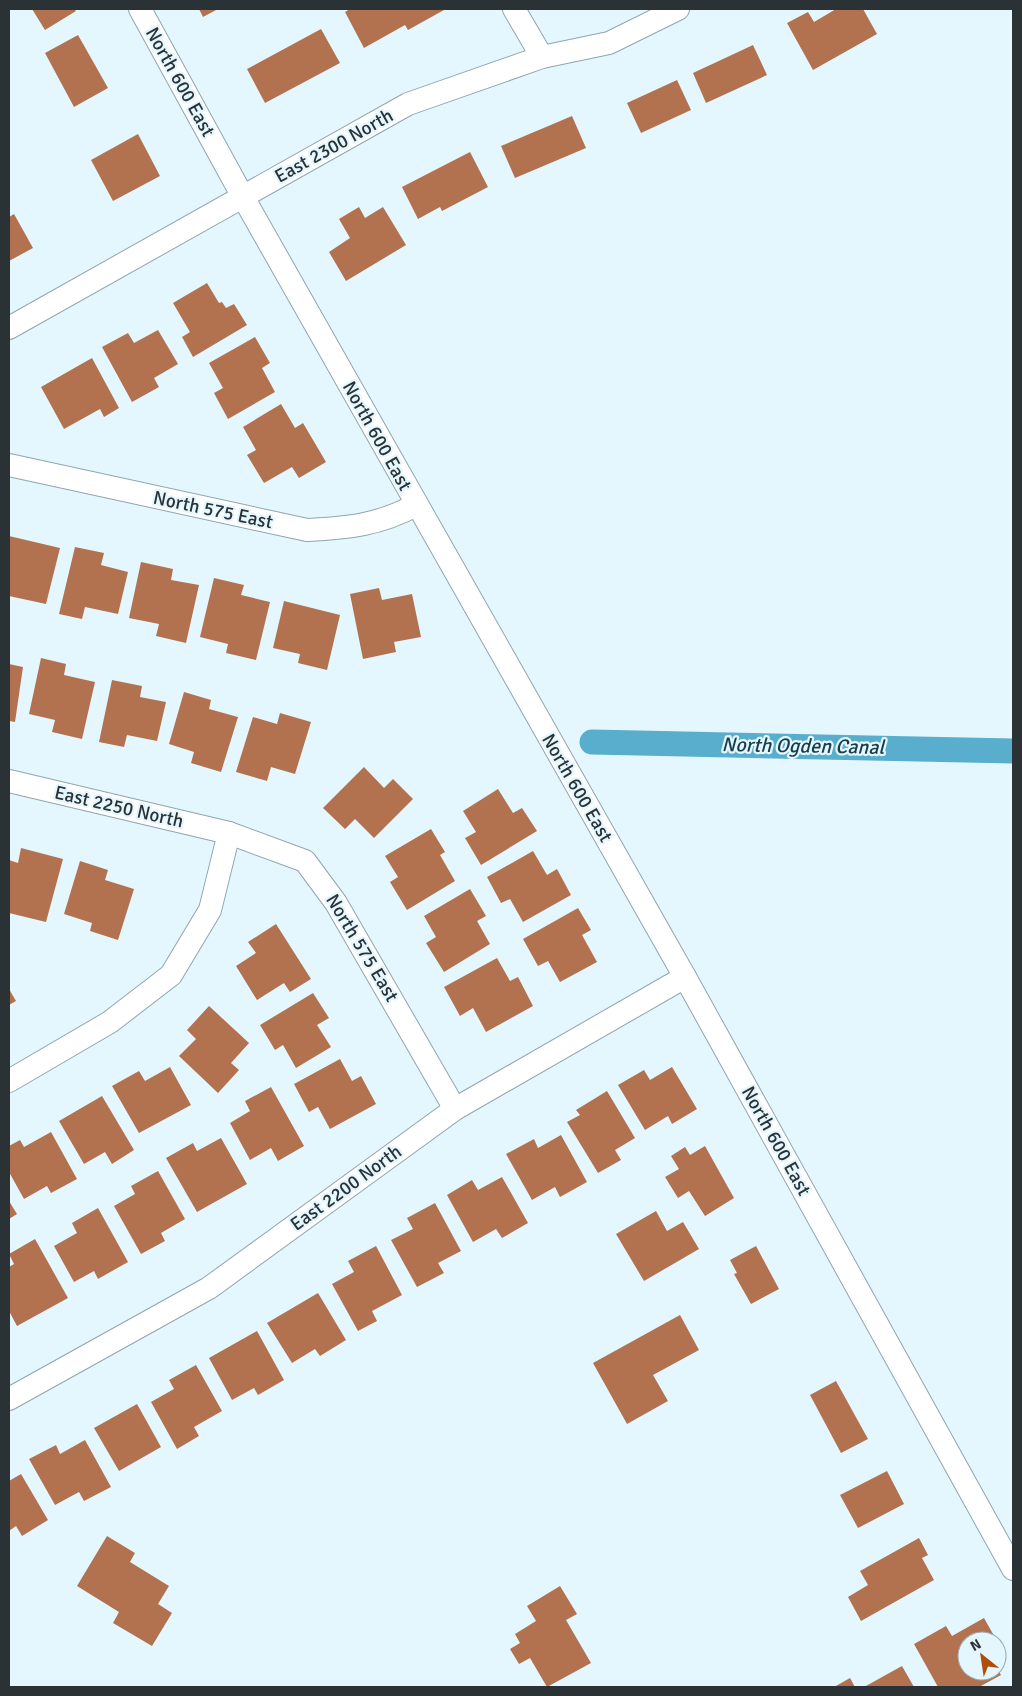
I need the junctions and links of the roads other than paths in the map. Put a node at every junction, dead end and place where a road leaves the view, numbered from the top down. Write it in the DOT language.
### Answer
graph roads {
  1 [pos="140,9"];
  2 [pos="514,9"];
  3 [pos="678,9"];
  4 [pos="542,57"];
  5 [pos="242,197"];
  6 [pos="9,328"];
  7 [pos="9,465"];
  8 [pos="416,505"];
  9 [pos="9,781"];
  10 [pos="229,833"];
  11 [pos="685,977"];
  12 [pos="9,1081"];
  13 [pos="455,1109"];
  14 [pos="9,1399"];
  15 [pos="1013,1568"];
  1 -- 5 [label="street, North 600 East"];
  2 -- 4 [label="street"];
  3 -- 4 [label="street, East 2300 North"];
  4 -- 5 [label="street, East 2300 North"];
  5 -- 6 [label="street, East 2300 North"];
  5 -- 8 [label="street, North 600 East"];
  7 -- 8 [label="street, North 575 East"];
  8 -- 11 [label="street, North 600 East"];
  9 -- 10 [label="street, East 2250 North"];
  10 -- 12 [label="street"];
  10 -- 13 [label="street, North 575 East"];
  11 -- 13 [label="street, East 2200 North"];
  11 -- 15 [label="street, North 600 East"];
  13 -- 14 [label="street, East 2200 North"];
}
